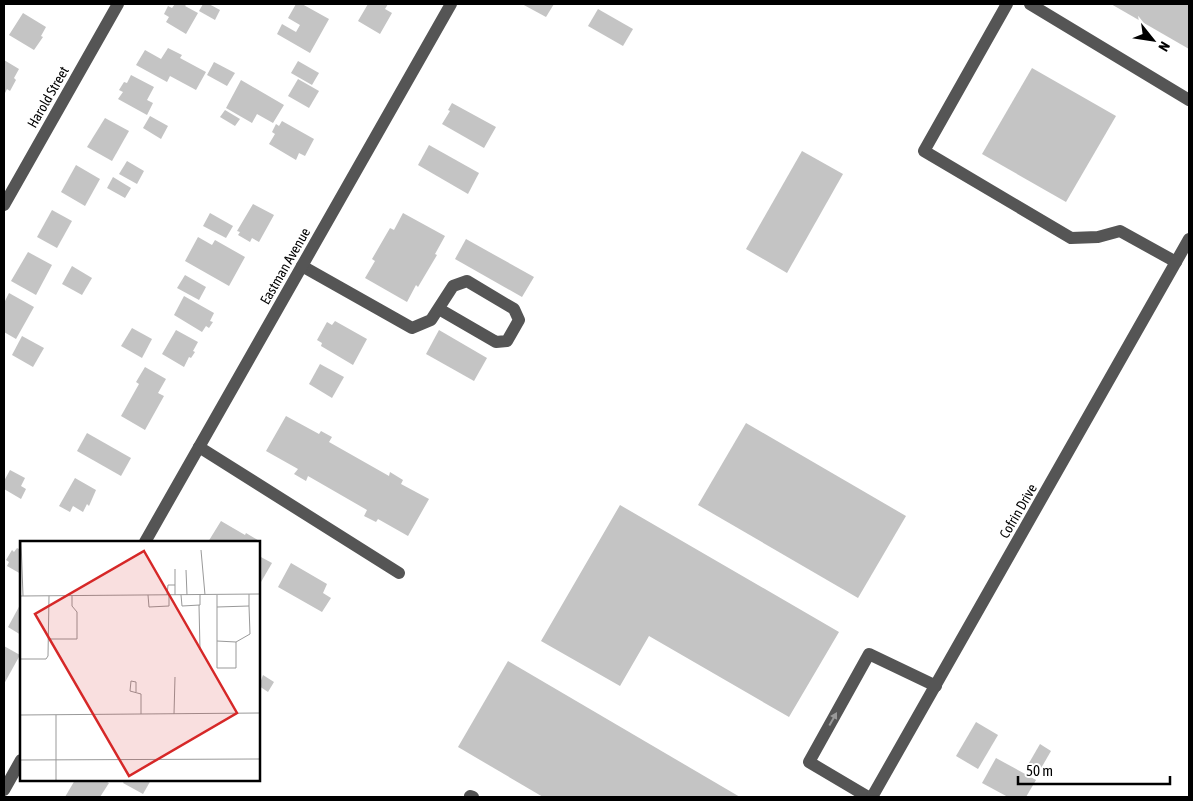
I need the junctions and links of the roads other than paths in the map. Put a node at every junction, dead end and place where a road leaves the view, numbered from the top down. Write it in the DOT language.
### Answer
graph roads {
  1 [pos="118,4"];
  2 [pos="451,4"];
  3 [pos="1007,4"];
  4 [pos="1030,4"];
  5 [pos="1189,100"];
  6 [pos="4,205"];
  7 [pos="1189,239"];
  8 [pos="1176,262"];
  9 [pos="302,266"];
  10 [pos="439,309"];
  11 [pos="199,447"];
  12 [pos="146,541"];
  13 [pos="399,573"];
  14 [pos="936,686"];
  15 [pos="20,762"];
  16 [pos="4,790"];
  17 [pos="875,796"];
  1 -- 6 [label="street, Harold Street"];
  2 -- 9 [label="street, Eastman Avenue"];
  3 -- 8 [label="street"];
  4 -- 5 [label="street"];
  7 -- 8 [label="street, Cofrin Drive"];
  8 -- 14 [label="street, Cofrin Drive"];
  9 -- 10 [label="street"];
  9 -- 11 [label="street, Eastman Avenue"];
  10 -- 10 [label="street"];
  11 -- 12 [label="street, Eastman Avenue"];
  11 -- 13 [label="street"];
  14 -- 17 [label="street, Cofrin Drive"];
  17 -- 14 [label="street, one-way"];
  15 -- 16 [label="street"];
}
